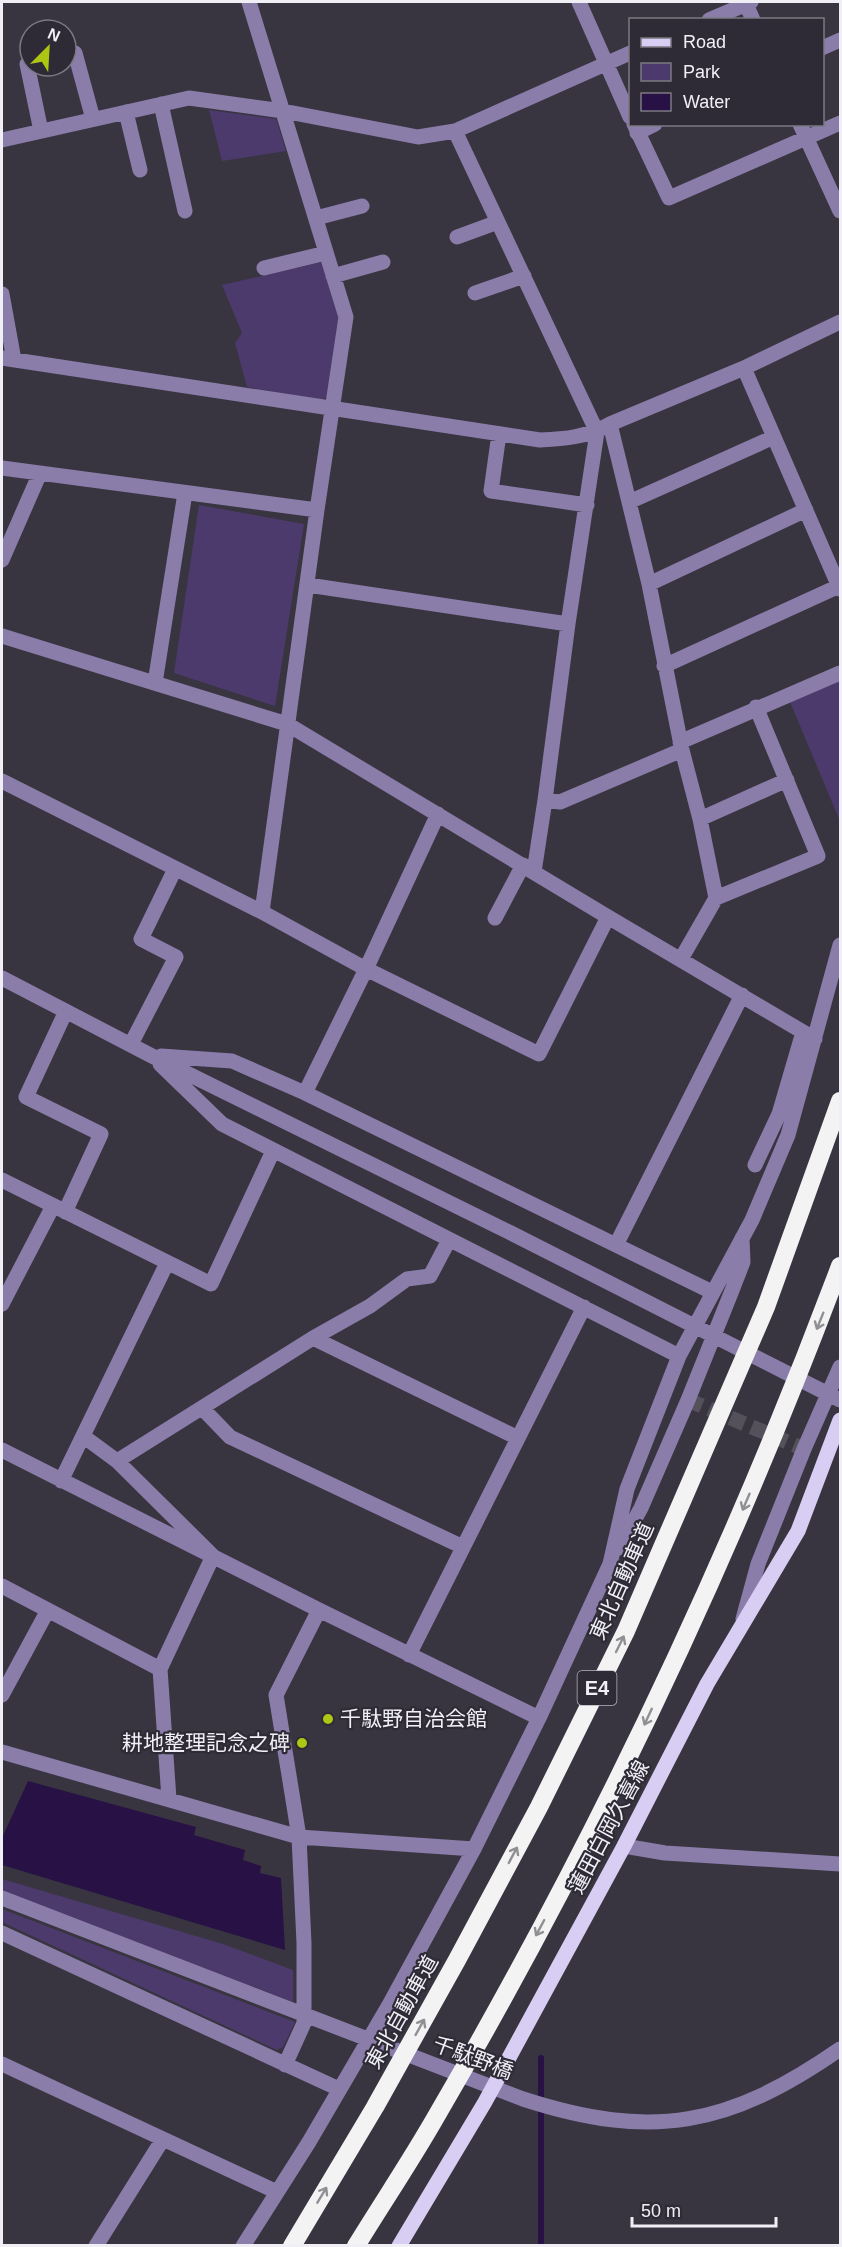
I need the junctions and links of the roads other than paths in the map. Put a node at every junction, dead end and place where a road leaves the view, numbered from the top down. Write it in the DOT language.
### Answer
graph roads {
  1 [pos="249,2"];
  2 [pos="579,2"];
  3 [pos="748,3"];
  4 [pos="714,18"];
  5 [pos="752,18"];
  6 [pos="840,40"];
  7 [pos="824,47"];
  8 [pos="629,53"];
  9 [pos="607,63"];
  10 [pos="78,64"];
  11 [pos="30,78"];
  12 [pos="161,104"];
  13 [pos="283,111"];
  14 [pos="126,112"];
  15 [pos="629,115"];
  16 [pos="93,119"];
  17 [pos="840,123"];
  18 [pos="635,129"];
  19 [pos="41,131"];
  20 [pos="455,131"];
  21 [pos="803,131"];
  22 [pos="2,140"];
  23 [pos="140,170"];
  24 [pos="362,206"];
  25 [pos="184,211"];
  26 [pos="840,211"];
  27 [pos="316,218"];
  28 [pos="498,222"];
  29 [pos="457,237"];
  30 [pos="326,253"];
  31 [pos="383,262"];
  32 [pos="264,267"];
  33 [pos="333,276"];
  34 [pos="524,276"];
  35 [pos="475,293"];
  36 [pos="2,294"];
  37 [pos="840,322"];
  38 [pos="8,359"];
  39 [pos="744,368"];
  40 [pos="333,408"];
  41 [pos="603,428"];
  42 [pos="499,434"];
  43 [pos="774,437"];
  44 [pos="2,468"];
  45 [pos="40,473"];
  46 [pos="185,493"];
  47 [pos="629,502"];
  48 [pos="587,505"];
  49 [pos="317,510"];
  50 [pos="806,510"];
  51 [pos="2,560"];
  52 [pos="649,584"];
  53 [pos="308,585"];
  54 [pos="840,587"];
  55 [pos="568,624"];
  56 [pos="2,636"];
  57 [pos="664,666"];
  58 [pos="840,673"];
  59 [pos="155,683"];
  60 [pos="756,707"];
  61 [pos="287,724"];
  62 [pos="681,746"];
  63 [pos="787,780"];
  64 [pos="2,781"];
  65 [pos="545,800"];
  66 [pos="438,814"];
  67 [pos="700,819"];
  68 [pos="528,868"];
  69 [pos="175,869"];
  70 [pos="716,898"];
  71 [pos="262,912"];
  72 [pos="608,917"];
  73 [pos="495,918"];
  74 [pos="840,945"];
  75 [pos="681,959"];
  76 [pos="366,969"];
  77 [pos="2,978"];
  78 [pos="742,995"];
  79 [pos="66,1011"];
  80 [pos="809,1036"];
  81 [pos="131,1044"];
  82 [pos="152,1056"];
  83 [pos="305,1094"];
  84 [pos="840,1101"];
  85 [pos="273,1151"];
  86 [pos="755,1165"];
  87 [pos="2,1180"];
  88 [pos="59,1209"];
  89 [pos="742,1238"];
  90 [pos="449,1240"];
  91 [pos="616,1245"];
  92 [pos="167,1263"];
  93 [pos="840,1266"];
  94 [pos="712,1292"];
  95 [pos="2,1304"];
  96 [pos="584,1307"];
  97 [pos="313,1338"];
  98 [pos="679,1356"];
  99 [pos="840,1367"];
  100 [pos="840,1401"];
  101 [pos="202,1408"];
  102 [pos="840,1420"];
  103 [pos="83,1436"];
  104 [pos="518,1438"];
  105 [pos="2,1450"];
  106 [pos="117,1461"];
  107 [pos="61,1481"];
  108 [pos="463,1546"];
  109 [pos="213,1556"];
  110 [pos="610,1564"];
  111 [pos="2,1586"];
  112 [pos="48,1610"];
  113 [pos="319,1610"];
  114 [pos="742,1624"];
  115 [pos="409,1654"];
  116 [pos="160,1669"];
  117 [pos="2,1695"];
  118 [pos="539,1718"];
  119 [pos="2,1752"];
  120 [pos="169,1799"];
  121 [pos="299,1837"];
  122 [pos="624,1846"];
  123 [pos="474,1850"];
  124 [pos="840,1864"];
  125 [pos="2,1898"];
  126 [pos="2,1933"];
  127 [pos="840,2049"];
  128 [pos="2,2064"];
  129 [pos="285,2065"];
  130 [pos="339,2089"];
  131 [pos="163,2139"];
  132 [pos="277,2192"];
  133 [pos="96,2246"];
  134 [pos="243,2246"];
  135 [pos="292,2246"];
  136 [pos="356,2246"];
  137 [pos="399,2246"];
  1 -- 13 [label="street"];
  2 -- 9 [label="street"];
  3 -- 4 [label="street"];
  3 -- 5 [label="street"];
  6 -- 7 [label="street"];
  8 -- 9 [label="street"];
  9 -- 15 [label="street"];
  9 -- 20 [label="street"];
  10 -- 16 [label="street"];
  11 -- 19 [label="street"];
  12 -- 13 [label="street"];
  12 -- 14 [label="street"];
  12 -- 25 [label="street"];
  13 -- 20 [label="street"];
  13 -- 27 [label="street"];
  14 -- 16 [label="street"];
  14 -- 23 [label="street"];
  16 -- 19 [label="street"];
  17 -- 21 [label="street"];
  18 -- 21 [label="street"];
  19 -- 22 [label="street"];
  20 -- 28 [label="street"];
  21 -- 26 [label="street"];
  24 -- 27 [label="street"];
  27 -- 30 [label="street"];
  28 -- 29 [label="street"];
  28 -- 34 [label="street"];
  30 -- 32 [label="street"];
  30 -- 33 [label="street"];
  31 -- 33 [label="street"];
  33 -- 40 [label="street"];
  34 -- 35 [label="street"];
  34 -- 41 [label="street"];
  36 -- 38 [label="street"];
  37 -- 39 [label="street"];
  38 -- 40 [label="street"];
  39 -- 41 [label="street"];
  39 -- 43 [label="street"];
  40 -- 42 [label="street"];
  40 -- 49 [label="street"];
  41 -- 42 [label="street"];
  41 -- 47 [label="street"];
  41 -- 48 [label="street"];
  42 -- 48 [label="street"];
  43 -- 47 [label="street"];
  43 -- 50 [label="street"];
  44 -- 45 [label="street"];
  45 -- 46 [label="street"];
  45 -- 51 [label="street"];
  46 -- 49 [label="street"];
  46 -- 59 [label="street"];
  47 -- 52 [label="street"];
  48 -- 55 [label="street"];
  49 -- 53 [label="street"];
  50 -- 52 [label="street"];
  50 -- 54 [label="street"];
  52 -- 57 [label="street"];
  53 -- 55 [label="street"];
  53 -- 61 [label="street"];
  54 -- 57 [label="street"];
  55 -- 65 [label="street"];
  56 -- 59 [label="street"];
  57 -- 62 [label="street"];
  58 -- 60 [label="street"];
  59 -- 61 [label="street"];
  60 -- 62 [label="street"];
  60 -- 63 [label="street"];
  61 -- 66 [label="street"];
  61 -- 71 [label="street"];
  62 -- 65 [label="street"];
  62 -- 67 [label="street"];
  63 -- 67 [label="street"];
  63 -- 70 [label="street"];
  64 -- 69 [label="street"];
  65 -- 68 [label="street"];
  66 -- 68 [label="street"];
  66 -- 76 [label="street"];
  67 -- 70 [label="street"];
  68 -- 72 [label="street"];
  68 -- 73 [label="street"];
  69 -- 71 [label="street"];
  69 -- 81 [label="street"];
  70 -- 75 [label="street"];
  71 -- 76 [label="street"];
  72 -- 75 [label="street"];
  72 -- 76 [label="street"];
  74 -- 80 [label="street"];
  75 -- 78 [label="street"];
  76 -- 83 [label="street"];
  77 -- 79 [label="street"];
  78 -- 80 [label="street"];
  78 -- 91 [label="street"];
  79 -- 81 [label="street"];
  79 -- 88 [label="street"];
  80 -- 86 [label="street"];
  80 -- 89 [label="street"];
  81 -- 82 [label="street"];
  82 -- 83 [label="street"];
  82 -- 85 [label="street"];
  82 -- 100 [label="street"];
  83 -- 91 [label="street"];
  135 -- 84 [label="highway, 東北自動車道 / E4, one-way"];
  85 -- 90 [label="street"];
  85 -- 92 [label="street"];
  87 -- 88 [label="street"];
  88 -- 92 [label="street"];
  88 -- 95 [label="street"];
  89 -- 94 [label="street"];
  89 -- 110 [label="street"];
  90 -- 96 [label="street"];
  90 -- 97 [label="street"];
  91 -- 94 [label="street"];
  92 -- 103 [label="street"];
  93 -- 136 [label="highway, one-way"];
  94 -- 98 [label="street"];
  96 -- 98 [label="street"];
  96 -- 104 [label="street"];
  97 -- 101 [label="street"];
  97 -- 104 [label="street"];
  98 -- 110 [label="street"];
  99 -- 114 [label="street"];
  101 -- 106 [label="street"];
  101 -- 108 [label="street"];
  102 -- 114 [label="main road, 蓮田白岡久喜線"];
  103 -- 106 [label="street"];
  103 -- 107 [label="street"];
  104 -- 108 [label="street"];
  105 -- 107 [label="street"];
  106 -- 109 [label="street"];
  107 -- 109 [label="street"];
  108 -- 115 [label="street"];
  109 -- 113 [label="street"];
  109 -- 116 [label="street"];
  110 -- 118 [label="street"];
  111 -- 112 [label="street"];
  112 -- 116 [label="street"];
  112 -- 117 [label="street"];
  113 -- 115 [label="street"];
  113 -- 121 [label="street"];
  114 -- 122 [label="main road, 蓮田白岡久喜線"];
  115 -- 118 [label="street"];
  116 -- 120 [label="street"];
  118 -- 123 [label="street"];
  119 -- 120 [label="street"];
  120 -- 121 [label="street"];
  121 -- 123 [label="street"];
  121 -- 129 [label="street"];
  122 -- 124 [label="street"];
  122 -- 137 [label="main road, 蓮田白岡久喜線"];
  123 -- 130 [label="street"];
  125 -- 127 [label="street, 千駄野橋"];
  126 -- 129 [label="street"];
  128 -- 131 [label="street"];
  129 -- 130 [label="street"];
  130 -- 132 [label="street"];
  131 -- 132 [label="street"];
  131 -- 133 [label="street"];
  132 -- 134 [label="street"];
}
